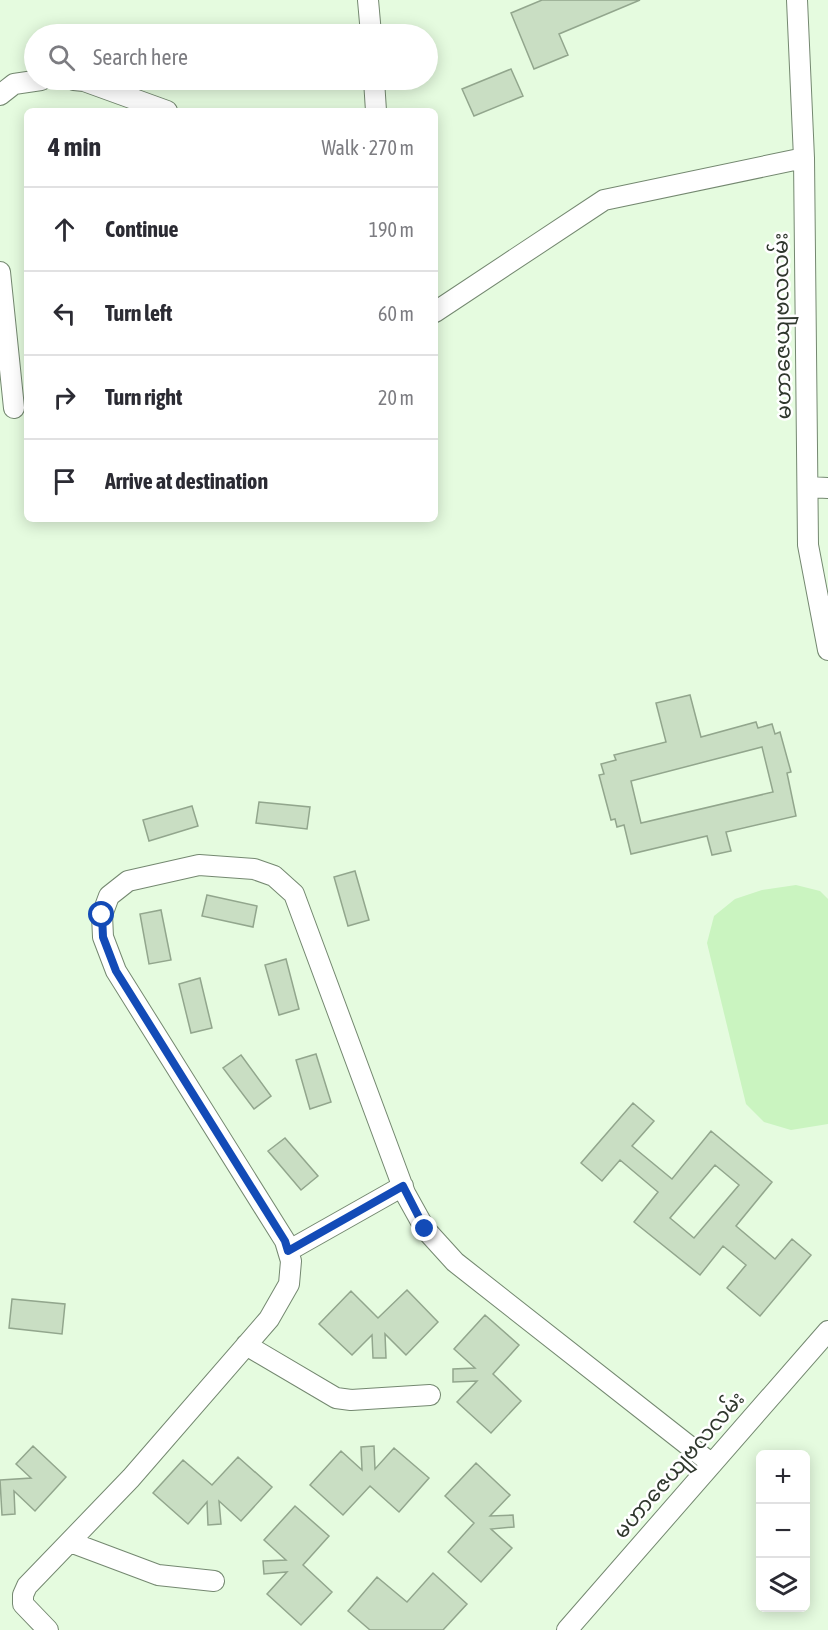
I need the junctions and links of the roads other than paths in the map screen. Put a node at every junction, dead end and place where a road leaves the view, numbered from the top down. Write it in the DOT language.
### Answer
graph roads {
  1 [pos="797,0"];
  2 [pos="371,1"];
  3 [pos="371,24"];
  4 [pos="24,83"];
  5 [pos="104,90"];
  6 [pos="375,90"];
  7 [pos="0,95"];
  8 [pos="140,106"];
  9 [pos="376,108"];
  10 [pos="804,158"];
  11 [pos="0,272"];
  12 [pos="438,310"];
  13 [pos="14,407"];
  14 [pos="808,487"];
  15 [pos="828,488"];
  16 [pos="828,650"];
  17 [pos="403,1186"];
  18 [pos="288,1251"];
  19 [pos="828,1331"];
  20 [pos="246,1346"];
  21 [pos="430,1395"];
  22 [pos="712,1464"];
  23 [pos="70,1542"];
  24 [pos="214,1581"];
  25 [pos="48,1630"];
  26 [pos="567,1630"];
  1 -- 10 [label="street, မဟာဇေယျဗလလမ်း"];
  2 -- 3 [label="street"];
  4 -- 7 [label="street"];
  5 -- 8 [label="street"];
  6 -- 9 [label="street"];
  10 -- 12 [label="street"];
  10 -- 14 [label="street, မဟာဇေယျဗလလမ်း"];
  11 -- 13 [label="street"];
  14 -- 15 [label="street"];
  14 -- 16 [label="street, မဟာဇေယျဗလလမ်း"];
  17 -- 18 [label="street"];
  17 -- 18 [label="street"];
  17 -- 22 [label="street"];
  18 -- 20 [label="street"];
  19 -- 22 [label="street, မဟာဇေယျဗလလမ်း"];
  20 -- 21 [label="street"];
  20 -- 23 [label="street"];
  22 -- 26 [label="street, မဟာဇေယျဗလလမ်း"];
  23 -- 24 [label="street"];
  23 -- 25 [label="street"];
}
